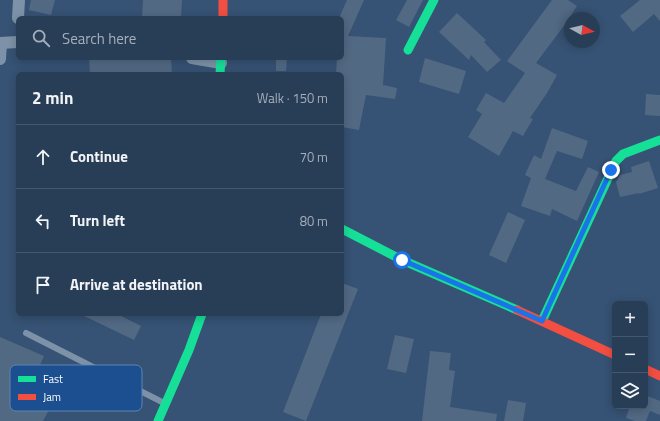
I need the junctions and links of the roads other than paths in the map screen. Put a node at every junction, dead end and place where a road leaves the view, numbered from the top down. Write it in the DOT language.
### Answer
graph roads {
  1 [pos="19,0"];
  2 [pos="224,0"];
  3 [pos="434,0"];
  4 [pos="18,16"];
  5 [pos="223,16"];
  6 [pos="16,42"];
  7 [pos="0,43"];
  8 [pos="408,50"];
  9 [pos="0,59"];
  10 [pos="200,60"];
  11 [pos="220,65"];
  12 [pos="660,140"];
  13 [pos="344,230"];
  14 [pos="201,316"];
  15 [pos="542,321"];
  16 [pos="26,333"];
  17 [pos="612,354"];
  18 [pos="89,365"];
  19 [pos="648,370"];
  20 [pos="660,376"];
  21 [pos="142,392"];
  22 [pos="166,404"];
  23 [pos="158,421"];
  1 -- 4 [label="street"];
  2 -- 5 [label="street"];
  3 -- 8 [label="street"];
  6 -- 7 [label="street"];
  7 -- 9 [label="street"];
  10 -- 11 [label="street"];
  12 -- 15 [label="street"];
  13 -- 15 [label="street"];
  14 -- 22 [label="street"];
  15 -- 17 [label="street"];
  16 -- 18 [label="lane"];
  19 -- 20 [label="street"];
  21 -- 22 [label="lane"];
  22 -- 23 [label="street"];
}
